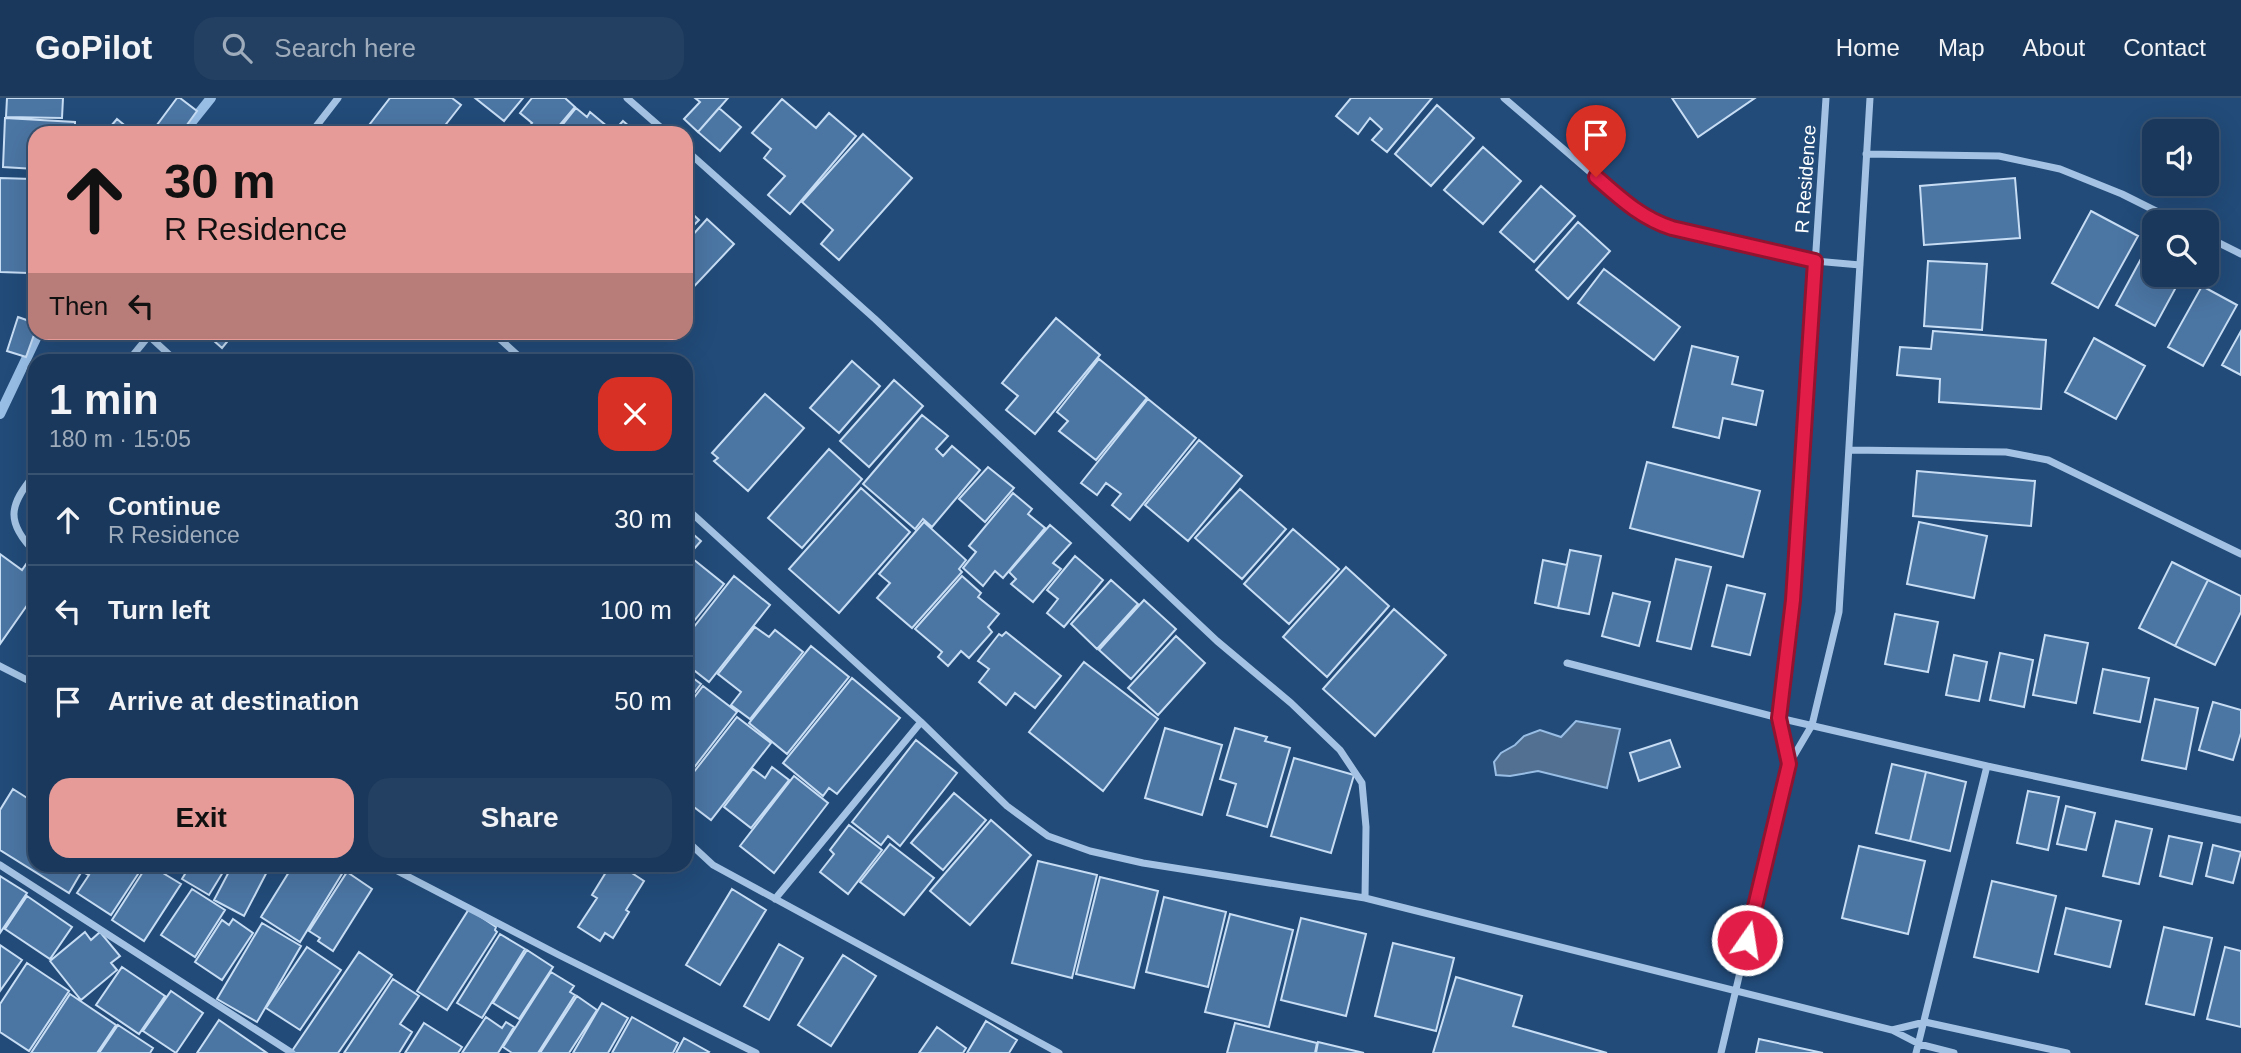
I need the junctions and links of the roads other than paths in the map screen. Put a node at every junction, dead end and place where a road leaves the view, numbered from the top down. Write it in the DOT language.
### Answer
graph roads {
  1 [pos="338,98"];
  2 [pos="627,98"];
  3 [pos="1504,98"];
  4 [pos="1826,98"];
  5 [pos="1870,98"];
  6 [pos="316,126"];
  7 [pos="659,126"];
  8 [pos="1866,154"];
  9 [pos="693,156"];
  10 [pos="2154,210"];
  11 [pos="2219,243"];
  12 [pos="2241,254"];
  13 [pos="1815,261"];
  14 [pos="1860,265"];
  15 [pos="145,340"];
  16 [pos="156,340"];
  17 [pos="501,340"];
  18 [pos="134,354"];
  19 [pos="169,354"];
  20 [pos="516,354"];
  21 [pos="1849,450"];
  22 [pos="28,482"];
  23 [pos="693,514"];
  24 [pos="28,543"];
  25 [pos="2241,554"];
  26 [pos="1567,663"];
  27 [pos="0,666"];
  28 [pos="28,680"];
  29 [pos="1779,718"];
  30 [pos="921,723"];
  31 [pos="1812,725"];
  32 [pos="1789,764"];
  33 [pos="1987,766"];
  34 [pos="2241,820"];
  35 [pos="693,846"];
  36 [pos="0,865"];
  37 [pos="399,872"];
  38 [pos="1365,898"];
  39 [pos="775,900"];
  40 [pos="1735,990"];
  41 [pos="1925,1022"];
  42 [pos="1892,1030"];
  43 [pos="1919,1044"];
  44 [pos="292,1053"];
  45 [pos="756,1053"];
  46 [pos="1059,1053"];
  47 [pos="1721,1053"];
  48 [pos="1916,1053"];
  49 [pos="1954,1053"];
  50 [pos="2067,1053"];
  1 -- 6 [label="street"];
  2 -- 7 [label="street"];
  3 -- 13 [label="street"];
  4 -- 13 [label="street, R Residence"];
  5 -- 8 [label="street"];
  8 -- 10 [label="street"];
  8 -- 14 [label="street"];
  9 -- 38 [label="street"];
  11 -- 12 [label="street"];
  13 -- 14 [label="street"];
  13 -- 29 [label="street, R Residence"];
  14 -- 21 [label="street"];
  15 -- 18 [label="street"];
  16 -- 19 [label="street"];
  17 -- 20 [label="street"];
  21 -- 25 [label="street"];
  21 -- 31 [label="street"];
  22 -- 24 [label="street"];
  23 -- 30 [label="street"];
  26 -- 29 [label="street"];
  27 -- 28 [label="street"];
  29 -- 31 [label="street"];
  29 -- 32 [label="street, R Residence"];
  30 -- 38 [label="street"];
  30 -- 39 [label="street"];
  31 -- 32 [label="street"];
  31 -- 33 [label="street"];
  32 -- 40 [label="street"];
  33 -- 34 [label="street"];
  33 -- 41 [label="street"];
  35 -- 39 [label="street"];
  36 -- 44 [label="street"];
  37 -- 45 [label="street"];
  38 -- 40 [label="street"];
  39 -- 46 [label="street"];
  40 -- 42 [label="street"];
  40 -- 47 [label="street"];
  41 -- 42 [label="street"];
  41 -- 43 [label="street"];
  41 -- 50 [label="street"];
  42 -- 43 [label="street"];
  43 -- 48 [label="street"];
  43 -- 49 [label="street"];
}
